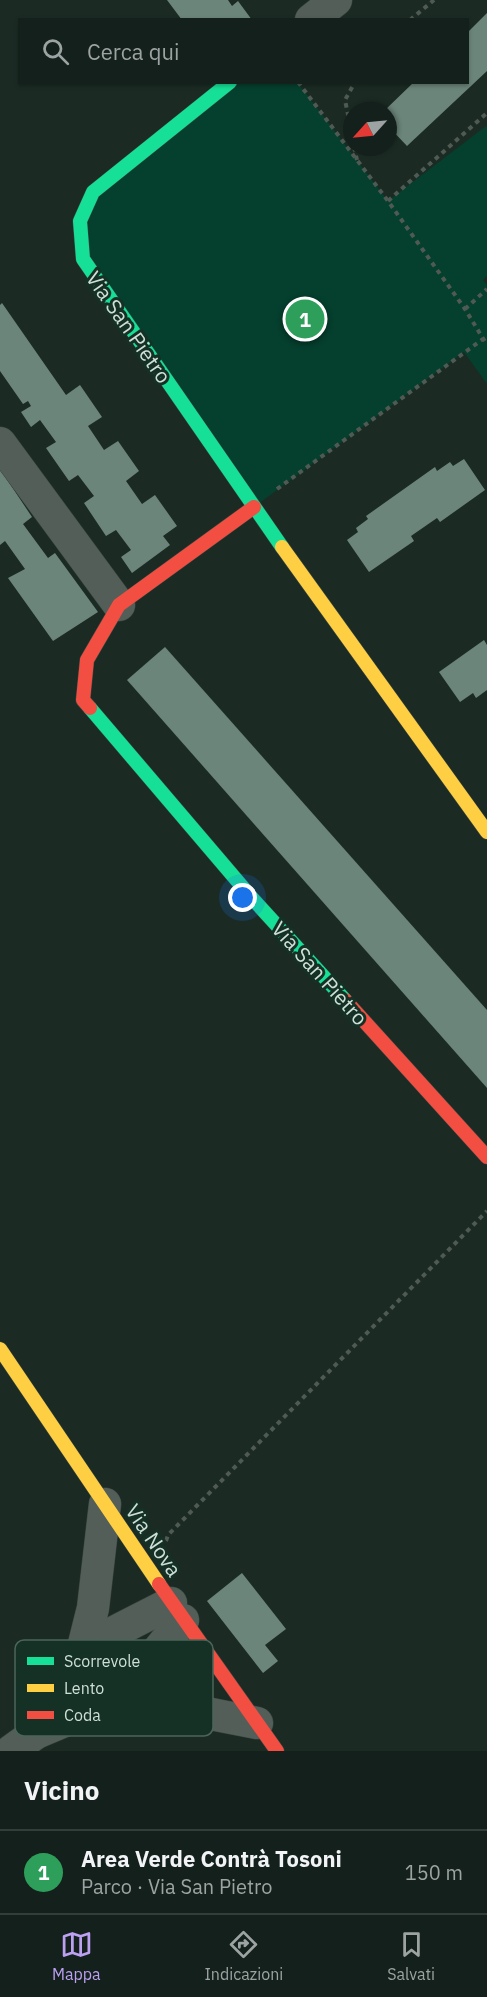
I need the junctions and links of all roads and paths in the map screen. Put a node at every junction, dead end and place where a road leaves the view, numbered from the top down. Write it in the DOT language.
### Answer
graph roads {
  1 [pos="336,0"];
  2 [pos="434,0"];
  3 [pos="314,18"];
  4 [pos="412,18"];
  5 [pos="228,84"];
  6 [pos="299,84"];
  7 [pos="354,84"];
  8 [pos="345,102"];
  9 [pos="487,113"];
  10 [pos="356,156"];
  11 [pos="357,161"];
  12 [pos="388,201"];
  13 [pos="487,289"];
  14 [pos="465,309"];
  15 [pos="483,339"];
  16 [pos="487,345"];
  17 [pos="0,443"];
  18 [pos="272,492"];
  19 [pos="254,507"];
  20 [pos="119,605"];
  21 [pos="487,832"];
  22 [pos="487,1157"];
  23 [pos="487,1211"];
  24 [pos="0,1349"];
  25 [pos="105,1504"];
  26 [pos="153,1576"];
  27 [pos="177,1611"];
  28 [pos="85,1640"];
  29 [pos="103,1640"];
  30 [pos="158,1640"];
  31 [pos="198,1640"];
  32 [pos="213,1661"];
  33 [pos="213,1714"];
  34 [pos="257,1723"];
  35 [pos="32,1736"];
  36 [pos="11,1751"];
  37 [pos="277,1751"];
  1 -- 3 [label="street"];
  2 -- 4 [label="path"];
  5 -- 19 [label="street, Via San Pietro"];
  6 -- 11 [label="path"];
  7 -- 8 [label="path"];
  9 -- 12 [label="path"];
  10 -- 11 [label="path"];
  11 -- 12 [label="path"];
  12 -- 14 [label="path"];
  13 -- 14 [label="path"];
  14 -- 15 [label="path"];
  15 -- 16 [label="path"];
  15 -- 18 [label="path"];
  17 -- 20 [label="street"];
  19 -- 20 [label="street, Via San Pietro"];
  19 -- 21 [label="street, Via San Pietro"];
  20 -- 22 [label="street, Via San Pietro"];
  23 -- 26 [label="path"];
  24 -- 25 [label="street, Via Nova"];
  25 -- 26 [label="street, Via Nova"];
  25 -- 28 [label="street"];
  26 -- 27 [label="street, Via Nova"];
  27 -- 29 [label="street"];
  27 -- 30 [label="street"];
  27 -- 31 [label="street, Via Nova"];
  32 -- 34 [label="street, Via Nova"];
  33 -- 34 [label="street"];
  34 -- 37 [label="street, Via Nova"];
  35 -- 36 [label="street"];
}
